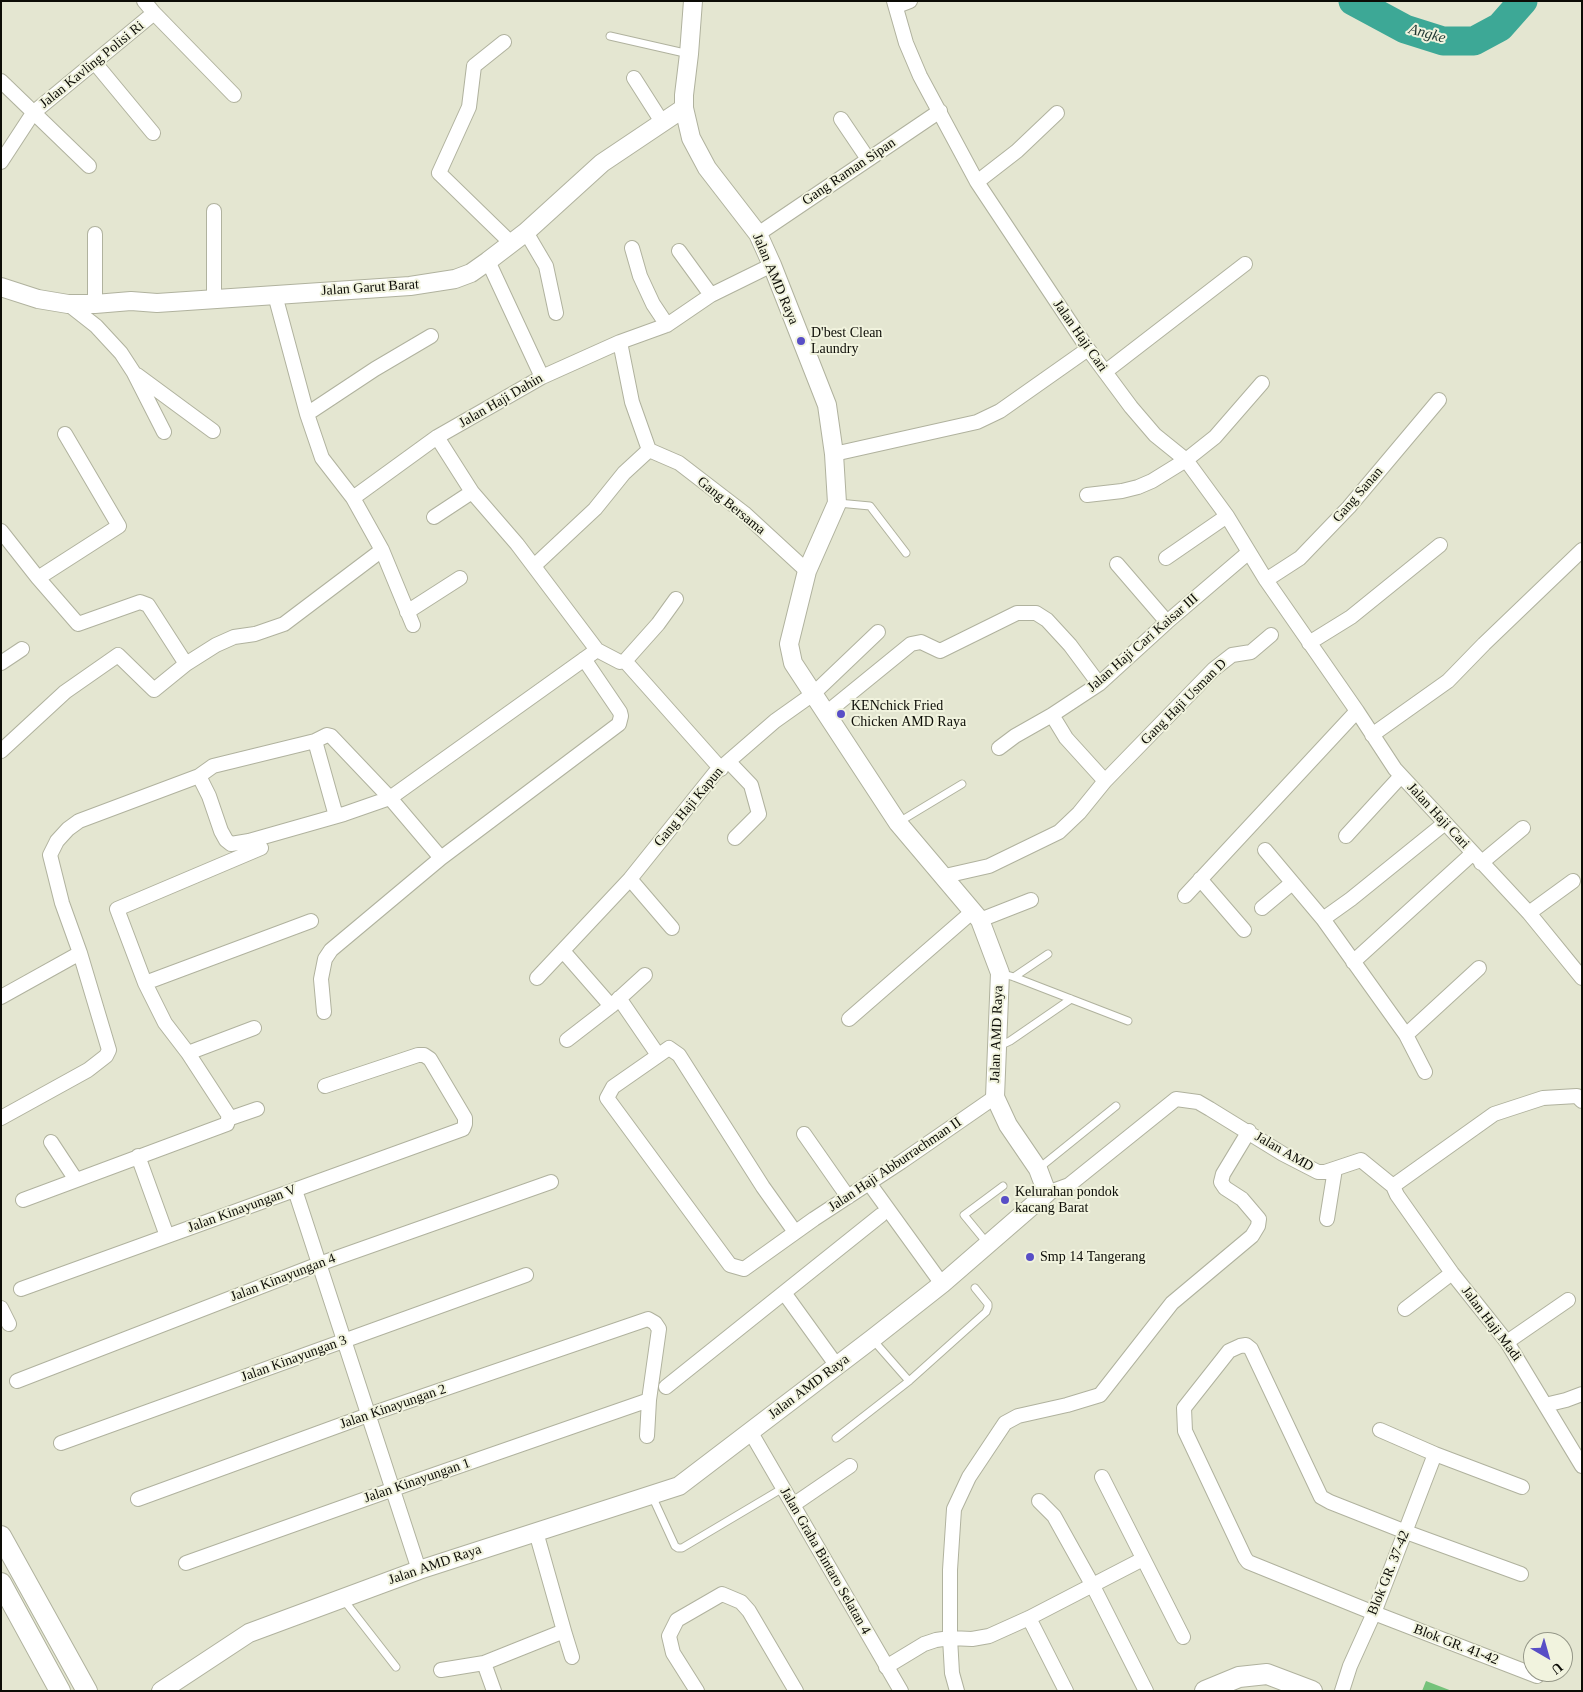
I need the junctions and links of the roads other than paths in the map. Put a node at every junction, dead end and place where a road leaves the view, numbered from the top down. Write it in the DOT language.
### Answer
graph roads {
  1 [pos="144,1"];
  2 [pos="693,1"];
  3 [pos="900,3"];
  4 [pos="154,13"];
  5 [pos="610,36"];
  6 [pos="504,42"];
  7 [pos="689,54"];
  8 [pos="96,63"];
  9 [pos="634,78"];
  10 [pos="1,81"];
  11 [pos="234,95"];
  12 [pos="684,108"];
  13 [pos="940,111"];
  14 [pos="33,113"];
  15 [pos="1057,113"];
  16 [pos="841,119"];
  17 [pos="662,122"];
  18 [pos="153,133"];
  19 [pos="868,159"];
  20 [pos="1,162"];
  21 [pos="89,166"];
  22 [pos="977,182"];
  23 [pos="214,211"];
  24 [pos="526,232"];
  25 [pos="96,234"];
  26 [pos="758,234"];
  27 [pos="511,243"];
  28 [pos="632,248"];
  29 [pos="679,251"];
  30 [pos="488,261"];
  31 [pos="1244,264"];
  32 [pos="772,265"];
  33 [pos="1,287"];
  34 [pos="275,295"];
  35 [pos="711,295"];
  36 [pos="214,299"];
  37 [pos="68,304"];
  38 [pos="95,304"];
  39 [pos="556,313"];
  40 [pos="667,324"];
  41 [pos="431,336"];
  42 [pos="620,342"];
  43 [pos="1088,348"];
  44 [pos="1105,372"];
  45 [pos="134,373"];
  46 [pos="542,377"];
  47 [pos="1262,383"];
  48 [pos="1439,400"];
  49 [pos="307,414"];
  50 [pos="213,431"];
  51 [pos="164,432"];
  52 [pos="65,434"];
  53 [pos="437,438"];
  54 [pos="649,450"];
  55 [pos="834,454"];
  56 [pos="1186,460"];
  57 [pos="472,492"];
  58 [pos="1087,495"];
  59 [pos="352,498"];
  60 [pos="837,503"];
  61 [pos="1227,516"];
  62 [pos="434,518"];
  63 [pos="1,531"];
  64 [pos="1440,545"];
  65 [pos="382,550"];
  66 [pos="1582,550"];
  67 [pos="1249,552"];
  68 [pos="906,553"];
  69 [pos="1166,558"];
  70 [pos="1116,564"];
  71 [pos="534,566"];
  72 [pos="807,571"];
  73 [pos="38,578"];
  74 [pos="460,578"];
  75 [pos="1266,580"];
  76 [pos="676,598"];
  77 [pos="1167,622"];
  78 [pos="878,632"];
  79 [pos="1271,635"];
  80 [pos="1309,643"];
  81 [pos="22,648"];
  82 [pos="597,650"];
  83 [pos="584,659"];
  84 [pos="625,661"];
  85 [pos="1,664"];
  86 [pos="186,664"];
  87 [pos="1099,684"];
  88 [pos="812,694"];
  89 [pos="1357,711"];
  90 [pos="826,714"];
  91 [pos="1052,714"];
  92 [pos="1372,735"];
  93 [pos="315,741"];
  94 [pos="999,748"];
  95 [pos="1,750"];
  96 [pos="725,765"];
  97 [pos="199,776"];
  98 [pos="1401,776"];
  99 [pos="1105,781"];
  100 [pos="962,784"];
  101 [pos="390,798"];
  102 [pos="336,816"];
  103 [pos="898,823"];
  104 [pos="1445,823"];
  105 [pos="1523,828"];
  106 [pos="1346,836"];
  107 [pos="735,838"];
  108 [pos="261,848"];
  109 [pos="1265,850"];
  110 [pos="441,858"];
  111 [pos="1477,858"];
  112 [pos="944,876"];
  113 [pos="630,879"];
  114 [pos="1200,879"];
  115 [pos="1573,881"];
  116 [pos="1292,883"];
  117 [pos="1185,896"];
  118 [pos="1031,900"];
  119 [pos="1262,908"];
  120 [pos="1529,913"];
  121 [pos="976,916"];
  122 [pos="1323,920"];
  123 [pos="311,921"];
  124 [pos="672,928"];
  125 [pos="1244,930"];
  126 [pos="563,951"];
  127 [pos="80,953"];
  128 [pos="1048,954"];
  129 [pos="1353,962"];
  130 [pos="1479,968"];
  131 [pos="645,975"];
  132 [pos="1007,975"];
  133 [pos="537,978"];
  134 [pos="1582,978"];
  135 [pos="145,983"];
  136 [pos="1,997"];
  137 [pos="1071,999"];
  138 [pos="615,1002"];
  139 [pos="324,1012"];
  140 [pos="849,1019"];
  141 [pos="1128,1021"];
  142 [pos="254,1028"];
  143 [pos="1406,1035"];
  144 [pos="567,1040"];
  145 [pos="997,1047"];
  146 [pos="188,1053"];
  147 [pos="658,1055"];
  148 [pos="1425,1072"];
  149 [pos="324,1086"];
  150 [pos="995,1097"];
  151 [pos="1582,1101"];
  152 [pos="1116,1106"];
  153 [pos="257,1109"];
  154 [pos="1,1118"];
  155 [pos="228,1119"];
  156 [pos="1249,1132"];
  157 [pos="804,1134"];
  158 [pos="50,1142"];
  159 [pos="138,1156"];
  160 [pos="1038,1169"];
  161 [pos="1335,1169"];
  162 [pos="76,1180"];
  163 [pos="552,1182"];
  164 [pos="869,1183"];
  165 [pos="1003,1186"];
  166 [pos="1393,1186"];
  167 [pos="295,1190"];
  168 [pos="1047,1193"];
  169 [pos="848,1197"];
  170 [pos="23,1200"];
  171 [pos="881,1215"];
  172 [pos="1327,1219"];
  173 [pos="795,1232"];
  174 [pos="167,1236"];
  175 [pos="988,1245"];
  176 [pos="319,1264"];
  177 [pos="1452,1273"];
  178 [pos="526,1275"];
  179 [pos="942,1284"];
  180 [pos="21,1288"];
  181 [pos="976,1288"];
  182 [pos="785,1294"];
  183 [pos="1568,1300"];
  184 [pos="1,1308"];
  185 [pos="1405,1308"];
  186 [pos="9,1324"];
  187 [pos="872,1339"];
  188 [pos="344,1341"];
  189 [pos="1507,1342"];
  190 [pos="837,1366"];
  191 [pos="17,1380"];
  192 [pos="909,1381"];
  193 [pos="666,1387"];
  194 [pos="1582,1394"];
  195 [pos="649,1400"];
  196 [pos="1545,1405"];
  197 [pos="368,1415"];
  198 [pos="1380,1430"];
  199 [pos="750,1431"];
  200 [pos="647,1436"];
  201 [pos="836,1438"];
  202 [pos="61,1443"];
  203 [pos="1435,1454"];
  204 [pos="850,1466"];
  205 [pos="1582,1466"];
  206 [pos="1102,1477"];
  207 [pos="1522,1487"];
  208 [pos="783,1488"];
  209 [pos="392,1489"];
  210 [pos="652,1496"];
  211 [pos="138,1499"];
  212 [pos="1039,1501"];
  213 [pos="792,1505"];
  214 [pos="536,1532"];
  215 [pos="1406,1532"];
  216 [pos="1,1536"];
  217 [pos="1143,1559"];
  218 [pos="186,1563"];
  219 [pos="419,1570"];
  220 [pos="1521,1574"];
  221 [pos="1,1583"];
  222 [pos="1093,1586"];
  223 [pos="343,1598"];
  224 [pos="1374,1613"];
  225 [pos="1029,1618"];
  226 [pos="564,1631"];
  227 [pos="1183,1637"];
  228 [pos="950,1638"];
  229 [pos="572,1657"];
  230 [pos="484,1664"];
  231 [pos="396,1667"];
  232 [pos="886,1667"];
  233 [pos="441,1670"];
  234 [pos="1523,1670"];
  235 [pos="60,1691"];
  236 [pos="87,1691"];
  237 [pos="161,1691"];
  238 [pos="494,1691"];
  239 [pos="697,1691"];
  240 [pos="796,1691"];
  241 [pos="901,1691"];
  242 [pos="957,1691"];
  243 [pos="1066,1691"];
  244 [pos="1146,1691"];
  245 [pos="1205,1691"];
  246 [pos="1312,1691"];
  247 [pos="1342,1691"];
  1 -- 4 [label="street"];
  2 -- 7 [label="street, Jalan AMD Raya"];
  3 -- 13 [label="street, Jalan Haji Cari"];
  4 -- 8 [label="street, Jalan Kavling Polisi Ri"];
  4 -- 11 [label="street, Jalan Kavling Polisi Ri"];
  5 -- 7 [label="lane"];
  6 -- 27 [label="street"];
  7 -- 12 [label="street, Jalan AMD Raya"];
  8 -- 14 [label="street, Jalan Kavling Polisi Ri"];
  8 -- 18 [label="street"];
  9 -- 17 [label="street"];
  10 -- 14 [label="street"];
  12 -- 17 [label="street, Jalan Garut Barat"];
  12 -- 26 [label="street, Jalan AMD Raya"];
  13 -- 19 [label="street, Gang Raman Sipan"];
  13 -- 22 [label="street, Jalan Haji Cari"];
  14 -- 20 [label="street, Jalan Kavling Polisi Ri"];
  14 -- 21 [label="street"];
  15 -- 22 [label="street"];
  16 -- 19 [label="street"];
  17 -- 24 [label="street, Jalan Garut Barat"];
  19 -- 26 [label="street, Gang Raman Sipan"];
  22 -- 43 [label="street, Jalan Haji Cari"];
  23 -- 36 [label="street"];
  24 -- 27 [label="street, Jalan Garut Barat"];
  24 -- 39 [label="street"];
  25 -- 38 [label="street"];
  26 -- 32 [label="street, Jalan AMD Raya"];
  27 -- 30 [label="street, Jalan Garut Barat"];
  28 -- 40 [label="street"];
  29 -- 35 [label="street"];
  30 -- 34 [label="street, Jalan Garut Barat"];
  30 -- 46 [label="street"];
  31 -- 44 [label="street"];
  32 -- 35 [label="street, Jalan Haji Dahin"];
  32 -- 55 [label="street, Jalan AMD Raya"];
  33 -- 37 [label="street, Jalan Garut Barat"];
  34 -- 36 [label="street, Jalan Garut Barat"];
  34 -- 49 [label="street"];
  35 -- 40 [label="street, Jalan Haji Dahin"];
  36 -- 38 [label="street, Jalan Garut Barat"];
  37 -- 38 [label="street, Jalan Garut Barat"];
  37 -- 45 [label="street"];
  40 -- 42 [label="street, Jalan Haji Dahin"];
  41 -- 49 [label="street"];
  42 -- 46 [label="street, Jalan Haji Dahin"];
  42 -- 54 [label="street"];
  43 -- 44 [label="street, Jalan Haji Cari"];
  43 -- 55 [label="street"];
  44 -- 56 [label="street, Jalan Haji Cari"];
  45 -- 50 [label="street"];
  45 -- 51 [label="street"];
  46 -- 53 [label="street, Jalan Haji Dahin"];
  47 -- 56 [label="street"];
  48 -- 75 [label="street, Gang Sanan"];
  49 -- 59 [label="street"];
  52 -- 73 [label="street"];
  53 -- 57 [label="street"];
  53 -- 59 [label="street, Jalan Haji Dahin"];
  54 -- 71 [label="street"];
  54 -- 72 [label="street, Gang Bersama"];
  55 -- 60 [label="street, Jalan AMD Raya"];
  56 -- 58 [label="street"];
  56 -- 61 [label="street, Jalan Haji Cari"];
  57 -- 62 [label="street"];
  57 -- 71 [label="street"];
  59 -- 65 [label="street"];
  60 -- 68 [label="lane"];
  60 -- 72 [label="street, Jalan AMD Raya"];
  61 -- 67 [label="street, Jalan Haji Cari"];
  61 -- 69 [label="street"];
  63 -- 73 [label="street"];
  64 -- 80 [label="street"];
  65 -- 74 [label="street"];
  65 -- 86 [label="street"];
  66 -- 92 [label="street"];
  67 -- 75 [label="street, Jalan Haji Cari"];
  67 -- 77 [label="street, Jalan Haji Cari Kaisar III"];
  70 -- 77 [label="street"];
  71 -- 82 [label="street"];
  72 -- 88 [label="street, Jalan AMD Raya"];
  73 -- 86 [label="street"];
  75 -- 80 [label="street, Jalan Haji Cari"];
  76 -- 84 [label="street"];
  77 -- 87 [label="street, Jalan Haji Cari Kaisar III"];
  78 -- 88 [label="street, Gang Haji Kapun"];
  79 -- 99 [label="street, Gang Haji Usman D"];
  80 -- 89 [label="street, Jalan Haji Cari"];
  81 -- 85 [label="street"];
  82 -- 83 [label="street"];
  82 -- 84 [label="street"];
  83 -- 101 [label="street"];
  83 -- 110 [label="street"];
  84 -- 96 [label="street"];
  86 -- 95 [label="street"];
  87 -- 90 [label="street"];
  87 -- 91 [label="street, Jalan Haji Cari Kaisar III"];
  88 -- 90 [label="street, Jalan AMD Raya"];
  88 -- 96 [label="street, Gang Haji Kapun"];
  89 -- 92 [label="street, Jalan Haji Cari"];
  89 -- 114 [label="street"];
  90 -- 103 [label="street, Jalan AMD Raya"];
  91 -- 94 [label="street, Jalan Haji Cari Kaisar III"];
  91 -- 99 [label="street"];
  92 -- 98 [label="street, Jalan Haji Cari"];
  93 -- 97 [label="street"];
  93 -- 101 [label="street"];
  93 -- 102 [label="street"];
  96 -- 107 [label="street"];
  96 -- 113 [label="street, Gang Haji Kapun"];
  97 -- 102 [label="street"];
  97 -- 127 [label="street"];
  98 -- 104 [label="street, Jalan Haji Cari"];
  98 -- 106 [label="street"];
  99 -- 112 [label="street, Gang Haji Usman D"];
  100 -- 103 [label="lane"];
  101 -- 102 [label="street"];
  101 -- 110 [label="street"];
  103 -- 112 [label="street, Jalan AMD Raya"];
  104 -- 111 [label="street, Jalan Haji Cari"];
  104 -- 122 [label="street"];
  105 -- 111 [label="street"];
  108 -- 135 [label="street"];
  109 -- 116 [label="street"];
  110 -- 139 [label="street"];
  111 -- 120 [label="street, Jalan Haji Cari"];
  111 -- 129 [label="street"];
  112 -- 121 [label="street, Jalan AMD Raya"];
  113 -- 124 [label="street"];
  113 -- 126 [label="street, Gang Haji Kapun"];
  114 -- 117 [label="street"];
  114 -- 125 [label="street"];
  115 -- 120 [label="street"];
  116 -- 119 [label="street"];
  116 -- 122 [label="street"];
  118 -- 121 [label="street"];
  120 -- 134 [label="street, Jalan Haji Cari"];
  121 -- 132 [label="street, Jalan AMD Raya"];
  121 -- 140 [label="street"];
  122 -- 129 [label="street"];
  123 -- 135 [label="street"];
  126 -- 133 [label="street, Gang Haji Kapun"];
  126 -- 138 [label="street"];
  127 -- 136 [label="street"];
  127 -- 154 [label="street"];
  128 -- 132 [label="lane"];
  129 -- 143 [label="street"];
  130 -- 143 [label="street"];
  131 -- 138 [label="street"];
  132 -- 137 [label="lane"];
  132 -- 145 [label="street, Jalan AMD Raya"];
  135 -- 146 [label="street"];
  137 -- 141 [label="lane"];
  137 -- 145 [label="lane"];
  138 -- 144 [label="street"];
  138 -- 147 [label="street"];
  142 -- 146 [label="street"];
  143 -- 148 [label="street"];
  145 -- 150 [label="street, Jalan AMD Raya"];
  146 -- 155 [label="street"];
  147 -- 173 [label="street"];
  147 -- 173 [label="street, Jalan Haji Abburrachman II"];
  149 -- 167 [label="street, Jalan Kinayungan V"];
  150 -- 160 [label="street, Jalan AMD Raya"];
  150 -- 164 [label="street, Jalan Haji Abburrachman II"];
  151 -- 166 [label="street"];
  152 -- 160 [label="lane"];
  153 -- 155 [label="street"];
  155 -- 159 [label="street"];
  156 -- 161 [label="street, Jalan AMD"];
  156 -- 168 [label="street, Jalan AMD"];
  156 -- 228 [label="street"];
  157 -- 169 [label="street"];
  158 -- 162 [label="street"];
  159 -- 162 [label="street"];
  159 -- 174 [label="street"];
  160 -- 168 [label="street, Jalan AMD Raya"];
  161 -- 166 [label="street, Jalan AMD"];
  161 -- 172 [label="street"];
  162 -- 170 [label="street"];
  163 -- 176 [label="street, Jalan Kinayungan 4"];
  164 -- 169 [label="street, Jalan Haji Abburrachman II"];
  164 -- 179 [label="street"];
  165 -- 175 [label="lane"];
  166 -- 177 [label="street, Jalan Haji Madi"];
  167 -- 174 [label="street, Jalan Kinayungan V"];
  167 -- 176 [label="street"];
  168 -- 175 [label="street, Jalan AMD Raya"];
  169 -- 173 [label="street, Jalan Haji Abburrachman II"];
  171 -- 182 [label="street"];
  174 -- 180 [label="street, Jalan Kinayungan V"];
  175 -- 179 [label="street, Jalan AMD Raya"];
  176 -- 188 [label="street"];
  176 -- 191 [label="street, Jalan Kinayungan 4"];
  177 -- 185 [label="street"];
  177 -- 189 [label="street, Jalan Haji Madi"];
  178 -- 188 [label="street, Jalan Kinayungan 3"];
  179 -- 187 [label="street, Jalan AMD Raya"];
  181 -- 192 [label="lane"];
  182 -- 190 [label="street"];
  182 -- 193 [label="street"];
  183 -- 189 [label="street"];
  184 -- 186 [label="street"];
  187 -- 190 [label="street, Jalan AMD Raya"];
  187 -- 192 [label="lane"];
  188 -- 197 [label="street"];
  188 -- 202 [label="street, Jalan Kinayungan 3"];
  189 -- 196 [label="street, Jalan Haji Madi"];
  190 -- 199 [label="street, Jalan AMD Raya"];
  192 -- 201 [label="lane"];
  194 -- 196 [label="street"];
  195 -- 197 [label="street, Jalan Kinayungan 2"];
  195 -- 200 [label="street"];
  195 -- 209 [label="street, Jalan Kinayungan 1"];
  196 -- 205 [label="street, Jalan Haji Madi"];
  197 -- 209 [label="street"];
  197 -- 211 [label="street, Jalan Kinayungan 2"];
  198 -- 203 [label="street"];
  199 -- 208 [label="street, Jalan Graha Bintaro Selatan 4"];
  199 -- 210 [label="street, Jalan AMD Raya"];
  203 -- 207 [label="street"];
  203 -- 215 [label="street, Blok GR. 37-42"];
  204 -- 213 [label="street"];
  206 -- 217 [label="street"];
  208 -- 210 [label="lane"];
  208 -- 213 [label="street, Jalan Graha Bintaro Selatan 4"];
  209 -- 218 [label="street, Jalan Kinayungan 1"];
  209 -- 219 [label="street"];
  210 -- 214 [label="street, Jalan AMD Raya"];
  212 -- 222 [label="street"];
  213 -- 232 [label="street, Jalan Graha Bintaro Selatan 4"];
  214 -- 219 [label="street, Jalan AMD Raya"];
  214 -- 226 [label="street"];
  215 -- 220 [label="street"];
  215 -- 224 [label="street, Blok GR. 37-42"];
  215 -- 224 [label="street, Blok GR. 41-42"];
  216 -- 236 [label="main road"];
  217 -- 222 [label="street"];
  217 -- 227 [label="street"];
  219 -- 223 [label="street, Jalan AMD Raya"];
  221 -- 235 [label="main road"];
  222 -- 225 [label="street"];
  222 -- 244 [label="street"];
  223 -- 231 [label="lane"];
  223 -- 237 [label="street, Jalan AMD Raya"];
  224 -- 234 [label="street, Blok GR. 41-42"];
  224 -- 247 [label="street, Blok GR. 37-42"];
  225 -- 228 [label="street"];
  225 -- 243 [label="street"];
  226 -- 229 [label="street"];
  226 -- 230 [label="street"];
  228 -- 232 [label="street"];
  228 -- 242 [label="street"];
  230 -- 233 [label="street"];
  230 -- 238 [label="street"];
  232 -- 241 [label="street, Jalan Graha Bintaro Selatan 4"];
  239 -- 240 [label="street"];
  245 -- 246 [label="main road"];
}
